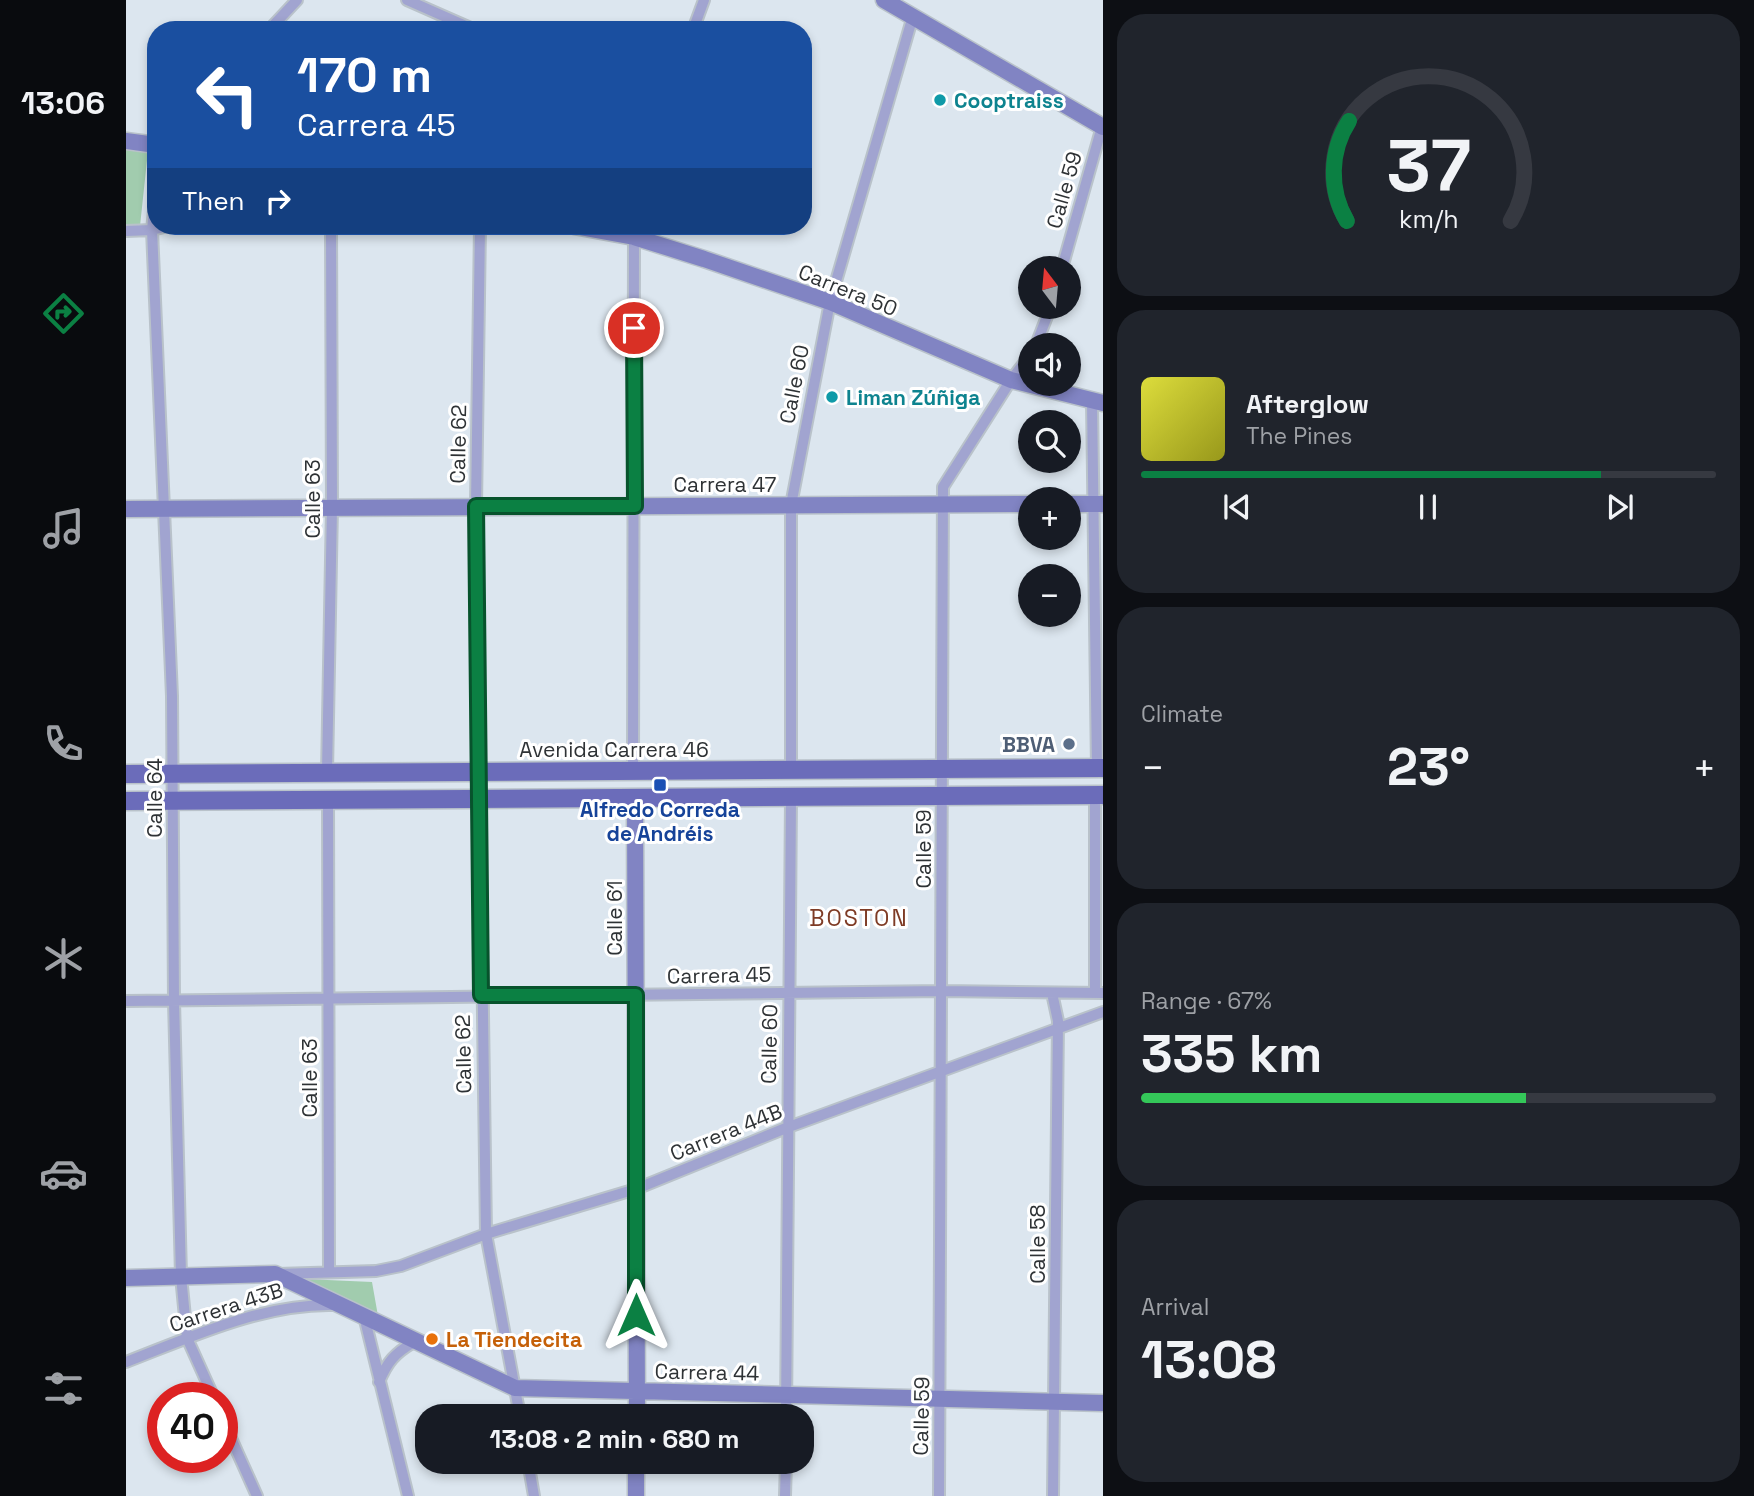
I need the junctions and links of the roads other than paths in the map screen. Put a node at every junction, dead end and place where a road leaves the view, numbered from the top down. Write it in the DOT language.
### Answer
graph roads {
  1 [pos="297,0"];
  2 [pos="407,0"];
  3 [pos="704,0"];
  4 [pos="884,0"];
  5 [pos="913,16"];
  6 [pos="277,21"];
  7 [pos="455,21"];
  8 [pos="696,21"];
  9 [pos="1103,125"];
  10 [pos="126,141"];
  11 [pos="147,144"];
  12 [pos="147,230"];
  13 [pos="126,231"];
  14 [pos="152,235"];
  15 [pos="331,235"];
  16 [pos="480,235"];
  17 [pos="636,235"];
  18 [pos="647,235"];
  19 [pos="1065,256"];
  20 [pos="830,302"];
  21 [pos="1018,371"];
  22 [pos="1011,380"];
  23 [pos="1098,402"];
  24 [pos="943,504"];
  25 [pos="1018,504"];
  26 [pos="1098,504"];
  27 [pos="791,505"];
  28 [pos="476,506"];
  29 [pos="635,506"];
  30 [pos="332,507"];
  31 [pos="165,508"];
  32 [pos="126,509"];
  33 [pos="1100,768"];
  34 [pos="943,770"];
  35 [pos="633,771"];
  36 [pos="791,771"];
  37 [pos="327,772"];
  38 [pos="478,772"];
  39 [pos="126,774"];
  40 [pos="173,774"];
  41 [pos="1099,795"];
  42 [pos="943,797"];
  43 [pos="791,798"];
  44 [pos="328,799"];
  45 [pos="478,799"];
  46 [pos="635,799"];
  47 [pos="126,801"];
  48 [pos="173,801"];
  49 [pos="942,991"];
  50 [pos="789,993"];
  51 [pos="1052,993"];
  52 [pos="1099,993"];
  53 [pos="481,995"];
  54 [pos="636,995"];
  55 [pos="329,999"];
  56 [pos="126,1001"];
  57 [pos="174,1001"];
  58 [pos="1103,1012"];
  59 [pos="1058,1029"];
  60 [pos="942,1072"];
  61 [pos="786,1128"];
  62 [pos="636,1189"];
  63 [pos="486,1234"];
  64 [pos="329,1272"];
  65 [pos="275,1274"];
  66 [pos="181,1276"];
  67 [pos="126,1278"];
  68 [pos="341,1305"];
  69 [pos="364,1316"];
  70 [pos="187,1338"];
  71 [pos="414,1342"];
  72 [pos="126,1362"];
  73 [pos="207,1382"];
  74 [pos="379,1382"];
  75 [pos="515,1388"];
  76 [pos="637,1391"];
  77 [pos="786,1394"];
  78 [pos="941,1399"];
  79 [pos="1055,1402"];
  80 [pos="1103,1403"];
  81 [pos="518,1404"];
  82 [pos="636,1404"];
  83 [pos="786,1404"];
  84 [pos="238,1454"];
  85 [pos="530,1474"];
  86 [pos="636,1474"];
  87 [pos="786,1474"];
  88 [pos="257,1496"];
  89 [pos="408,1496"];
  90 [pos="534,1496"];
  91 [pos="636,1496"];
  92 [pos="785,1496"];
  93 [pos="939,1496"];
  94 [pos="1053,1496"];
  1 -- 6 [label="street"];
  2 -- 7 [label="street"];
  3 -- 8 [label="street"];
  4 -- 5 [label="street"];
  5 -- 9 [label="street"];
  5 -- 20 [label="street, Calle 60"];
  9 -- 19 [label="street, Calle 59"];
  10 -- 11 [label="street"];
  12 -- 13 [label="street"];
  14 -- 31 [label="street, Calle 64"];
  15 -- 30 [label="street, Calle 63"];
  16 -- 28 [label="street, Calle 62"];
  17 -- 29 [label="street"];
  18 -- 20 [label="street, Carrera 50"];
  20 -- 22 [label="street, Carrera 50"];
  20 -- 27 [label="street, Calle 60"];
  21 -- 22 [label="street, Calle 59"];
  22 -- 23 [label="street, Carrera 50"];
  22 -- 24 [label="street, Calle 59"];
  23 -- 26 [label="street"];
  24 -- 25 [label="street, Carrera 47"];
  24 -- 27 [label="street, Carrera 47"];
  24 -- 34 [label="street, Calle 59"];
  26 -- 33 [label="street"];
  27 -- 29 [label="street, Carrera 47"];
  27 -- 36 [label="street, Calle 60"];
  28 -- 29 [label="street, Carrera 47"];
  28 -- 30 [label="street, Carrera 47"];
  28 -- 38 [label="street, Calle 62"];
  29 -- 35 [label="street"];
  30 -- 31 [label="street, Carrera 47"];
  30 -- 37 [label="street, Calle 63"];
  31 -- 32 [label="street, Carrera 47"];
  31 -- 40 [label="street, Calle 64"];
  33 -- 34 [label="main road, Avenida Carrera 46"];
  34 -- 36 [label="main road, Avenida Carrera 46"];
  34 -- 42 [label="street, Calle 59"];
  35 -- 36 [label="main road, Avenida Carrera 46"];
  35 -- 38 [label="main road, Avenida Carrera 46"];
  37 -- 38 [label="main road, Avenida Carrera 46"];
  37 -- 40 [label="main road, Avenida Carrera 46"];
  38 -- 45 [label="street, Calle 62"];
  39 -- 40 [label="main road, Avenida Carrera 46"];
  40 -- 48 [label="street, Calle 64"];
  41 -- 42 [label="main road"];
  41 -- 52 [label="street"];
  42 -- 43 [label="main road"];
  42 -- 49 [label="street, Calle 59"];
  43 -- 46 [label="main road"];
  43 -- 50 [label="street, Calle 60"];
  44 -- 45 [label="main road"];
  44 -- 48 [label="main road"];
  44 -- 55 [label="street, Calle 63"];
  45 -- 46 [label="main road"];
  45 -- 53 [label="street, Calle 62"];
  46 -- 54 [label="street, Calle 61"];
  47 -- 48 [label="main road"];
  48 -- 57 [label="street, Calle 64"];
  49 -- 50 [label="street, Carrera 45"];
  49 -- 51 [label="street, Carrera 45"];
  49 -- 60 [label="street, Calle 59"];
  50 -- 54 [label="street, Carrera 45"];
  50 -- 61 [label="street, Calle 60"];
  51 -- 52 [label="street, Carrera 45"];
  51 -- 59 [label="street, Calle 58"];
  53 -- 54 [label="street, Carrera 45"];
  53 -- 55 [label="street, Carrera 45"];
  53 -- 63 [label="street, Calle 62"];
  54 -- 62 [label="street, Calle 61"];
  55 -- 57 [label="street, Carrera 45"];
  55 -- 64 [label="street, Calle 63"];
  56 -- 57 [label="street, Carrera 45"];
  57 -- 66 [label="street, Calle 64"];
  58 -- 59 [label="street, Carrera 44B"];
  59 -- 60 [label="street, Carrera 44B"];
  59 -- 79 [label="street, Calle 58"];
  60 -- 61 [label="street, Carrera 44B"];
  60 -- 78 [label="street, Calle 59"];
  61 -- 62 [label="street, Carrera 44B"];
  61 -- 77 [label="street, Calle 60"];
  62 -- 63 [label="street, Carrera 44B"];
  62 -- 76 [label="street, Calle 61"];
  63 -- 64 [label="street, Carrera 44B"];
  63 -- 75 [label="street, Calle 62"];
  64 -- 65 [label="street, Carrera 44B"];
  65 -- 66 [label="street, Carrera 44"];
  65 -- 68 [label="street, Carrera 44"];
  66 -- 67 [label="street, Carrera 44"];
  66 -- 70 [label="street, Calle 64"];
  68 -- 69 [label="street, Carrera 44"];
  68 -- 70 [label="street, Carrera 43B"];
  69 -- 71 [label="street, Carrera 44"];
  69 -- 74 [label="street"];
  70 -- 72 [label="street, Carrera 43B"];
  70 -- 73 [label="street, Calle 64"];
  71 -- 74 [label="street"];
  71 -- 75 [label="street, Carrera 44"];
  74 -- 89 [label="street"];
  75 -- 76 [label="street, Carrera 44"];
  75 -- 81 [label="street, Calle 62"];
  76 -- 77 [label="street, Carrera 44"];
  76 -- 82 [label="street, Calle 61"];
  77 -- 78 [label="street, Carrera 44"];
  77 -- 83 [label="street, Calle 60"];
  78 -- 79 [label="street, Carrera 44"];
  78 -- 93 [label="street, Calle 59"];
  79 -- 80 [label="street, Carrera 44"];
  79 -- 94 [label="street, Calle 58"];
  84 -- 88 [label="street"];
  85 -- 90 [label="street"];
  86 -- 91 [label="street"];
  87 -- 92 [label="street"];
}
